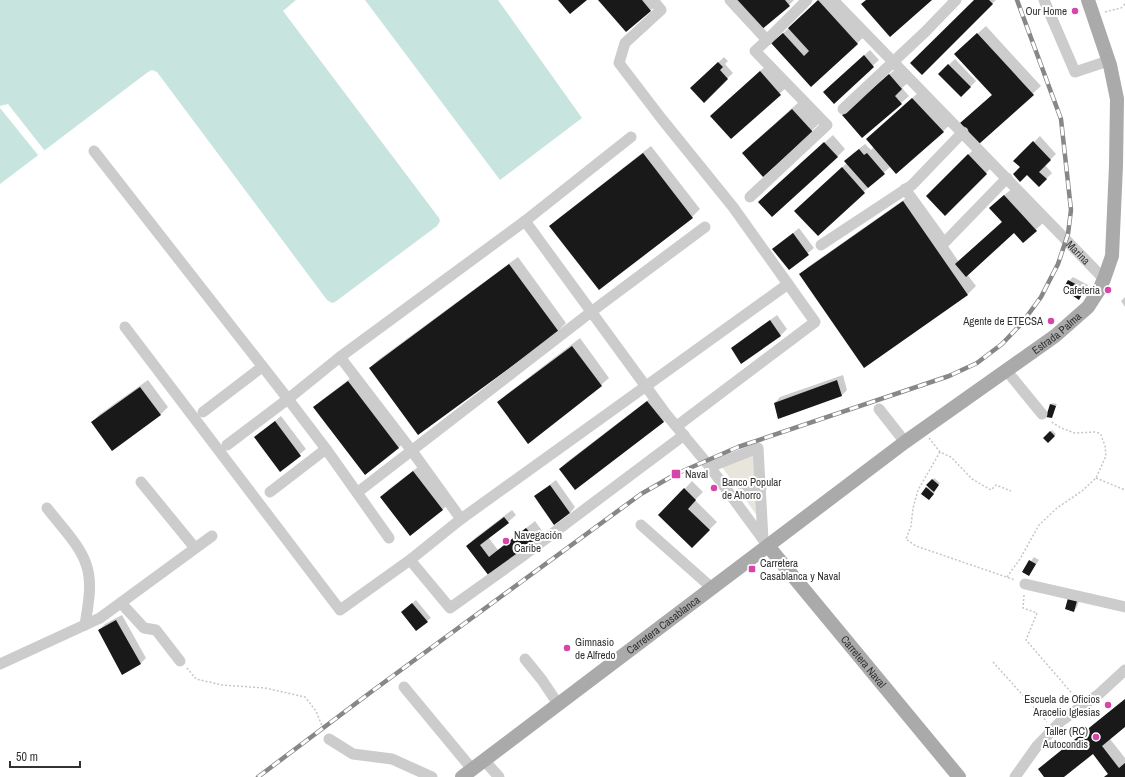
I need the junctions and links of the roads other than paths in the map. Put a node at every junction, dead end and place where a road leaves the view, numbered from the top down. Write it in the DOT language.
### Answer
graph roads {
  1 [pos="653,0"];
  2 [pos="730,0"];
  3 [pos="807,0"];
  4 [pos="833,0"];
  5 [pos="956,0"];
  6 [pos="1044,0"];
  7 [pos="1088,0"];
  8 [pos="767,40"];
  9 [pos="1108,61"];
  10 [pos="894,62"];
  11 [pos="843,109"];
  12 [pos="963,132"];
  13 [pos="631,137"];
  14 [pos="94,151"];
  15 [pos="1121,155"];
  16 [pos="1007,178"];
  17 [pos="905,189"];
  18 [pos="750,197"];
  19 [pos="525,221"];
  20 [pos="705,227"];
  21 [pos="821,245"];
  22 [pos="1104,279"];
  23 [pos="788,284"];
  24 [pos="591,312"];
  25 [pos="125,327"];
  26 [pos="340,357"];
  27 [pos="262,367"];
  28 [pos="1006,370"];
  29 [pos="646,386"];
  30 [pos="288,399"];
  31 [pos="879,409"];
  32 [pos="203,412"];
  33 [pos="1042,414"];
  34 [pos="680,431"];
  35 [pos="905,442"];
  36 [pos="227,445"];
  37 [pos="326,449"];
  38 [pos="412,451"];
  39 [pos="710,467"];
  40 [pos="141,482"];
  41 [pos="761,488"];
  42 [pos="270,492"];
  43 [pos="358,492"];
  44 [pos="732,497"];
  45 [pos="47,508"];
  46 [pos="460,519"];
  47 [pos="641,525"];
  48 [pos="212,536"];
  49 [pos="389,538"];
  50 [pos="766,542"];
  51 [pos="195,548"];
  52 [pos="410,560"];
  53 [pos="1025,584"];
  54 [pos="712,588"];
  55 [pos="121,603"];
  56 [pos="1125,607"];
  57 [pos="86,625"];
  58 [pos="525,659"];
  59 [pos="180,661"];
  60 [pos="0,664"];
  61 [pos="1125,670"];
  62 [pos="404,687"];
  63 [pos="558,704"];
  64 [pos="328,739"];
  65 [pos="484,760"];
  66 [pos="467,773"];
  67 [pos="432,777"];
  68 [pos="499,777"];
  69 [pos="959,777"];
  70 [pos="1015,777"];
  1 -- 23 [label="street"];
  2 -- 8 [label="street"];
  3 -- 8 [label="street"];
  4 -- 10 [label="street, Marina"];
  5 -- 10 [label="street"];
  6 -- 9 [label="street"];
  7 -- 9 [label="main road, Estrada Palma"];
  8 -- 18 [label="street"];
  9 -- 15 [label="main road, Estrada Palma"];
  10 -- 11 [label="street"];
  10 -- 12 [label="street, Marina"];
  12 -- 16 [label="street, Marina"];
  12 -- 17 [label="street"];
  13 -- 19 [label="street"];
  14 -- 27 [label="street"];
  15 -- 22 [label="main road, Estrada Palma"];
  16 -- 17 [label="street"];
  16 -- 22 [label="street, Marina"];
  17 -- 21 [label="street"];
  19 -- 24 [label="street"];
  19 -- 26 [label="street"];
  20 -- 24 [label="street"];
  22 -- 28 [label="main road, Estrada Palma"];
  23 -- 29 [label="street"];
  23 -- 34 [label="street"];
  24 -- 29 [label="street"];
  24 -- 38 [label="street"];
  25 -- 52 [label="street"];
  26 -- 30 [label="street"];
  26 -- 38 [label="street"];
  27 -- 30 [label="street"];
  27 -- 32 [label="street"];
  28 -- 33 [label="street"];
  28 -- 35 [label="main road, Estrada Palma"];
  29 -- 34 [label="street"];
  29 -- 46 [label="street"];
  30 -- 36 [label="street"];
  30 -- 37 [label="street"];
  31 -- 35 [label="street"];
  34 -- 39 [label="street"];
  34 -- 52 [label="street"];
  35 -- 50 [label="main road, Estrada Palma"];
  37 -- 42 [label="street"];
  37 -- 43 [label="street"];
  38 -- 43 [label="street"];
  38 -- 46 [label="street"];
  39 -- 41 [label="street"];
  39 -- 44 [label="street"];
  40 -- 51 [label="street"];
  41 -- 44 [label="street"];
  41 -- 50 [label="street"];
  43 -- 49 [label="street"];
  44 -- 50 [label="street"];
  45 -- 57 [label="street"];
  46 -- 52 [label="street"];
  47 -- 54 [label="street"];
  48 -- 51 [label="street"];
  50 -- 54 [label="main road, Carretera Casablanca"];
  50 -- 69 [label="main road, Carretera Naval"];
  51 -- 55 [label="street"];
  53 -- 56 [label="street"];
  54 -- 63 [label="main road, Carretera Casablanca"];
  55 -- 57 [label="street"];
  55 -- 59 [label="street"];
  57 -- 60 [label="street"];
  58 -- 63 [label="street"];
  61 -- 70 [label="street"];
  62 -- 66 [label="street"];
  63 -- 65 [label="main road, Carretera Casablanca"];
  64 -- 67 [label="street"];
  65 -- 66 [label="main road, Carretera Casablanca"];
  65 -- 68 [label="street"];
}
